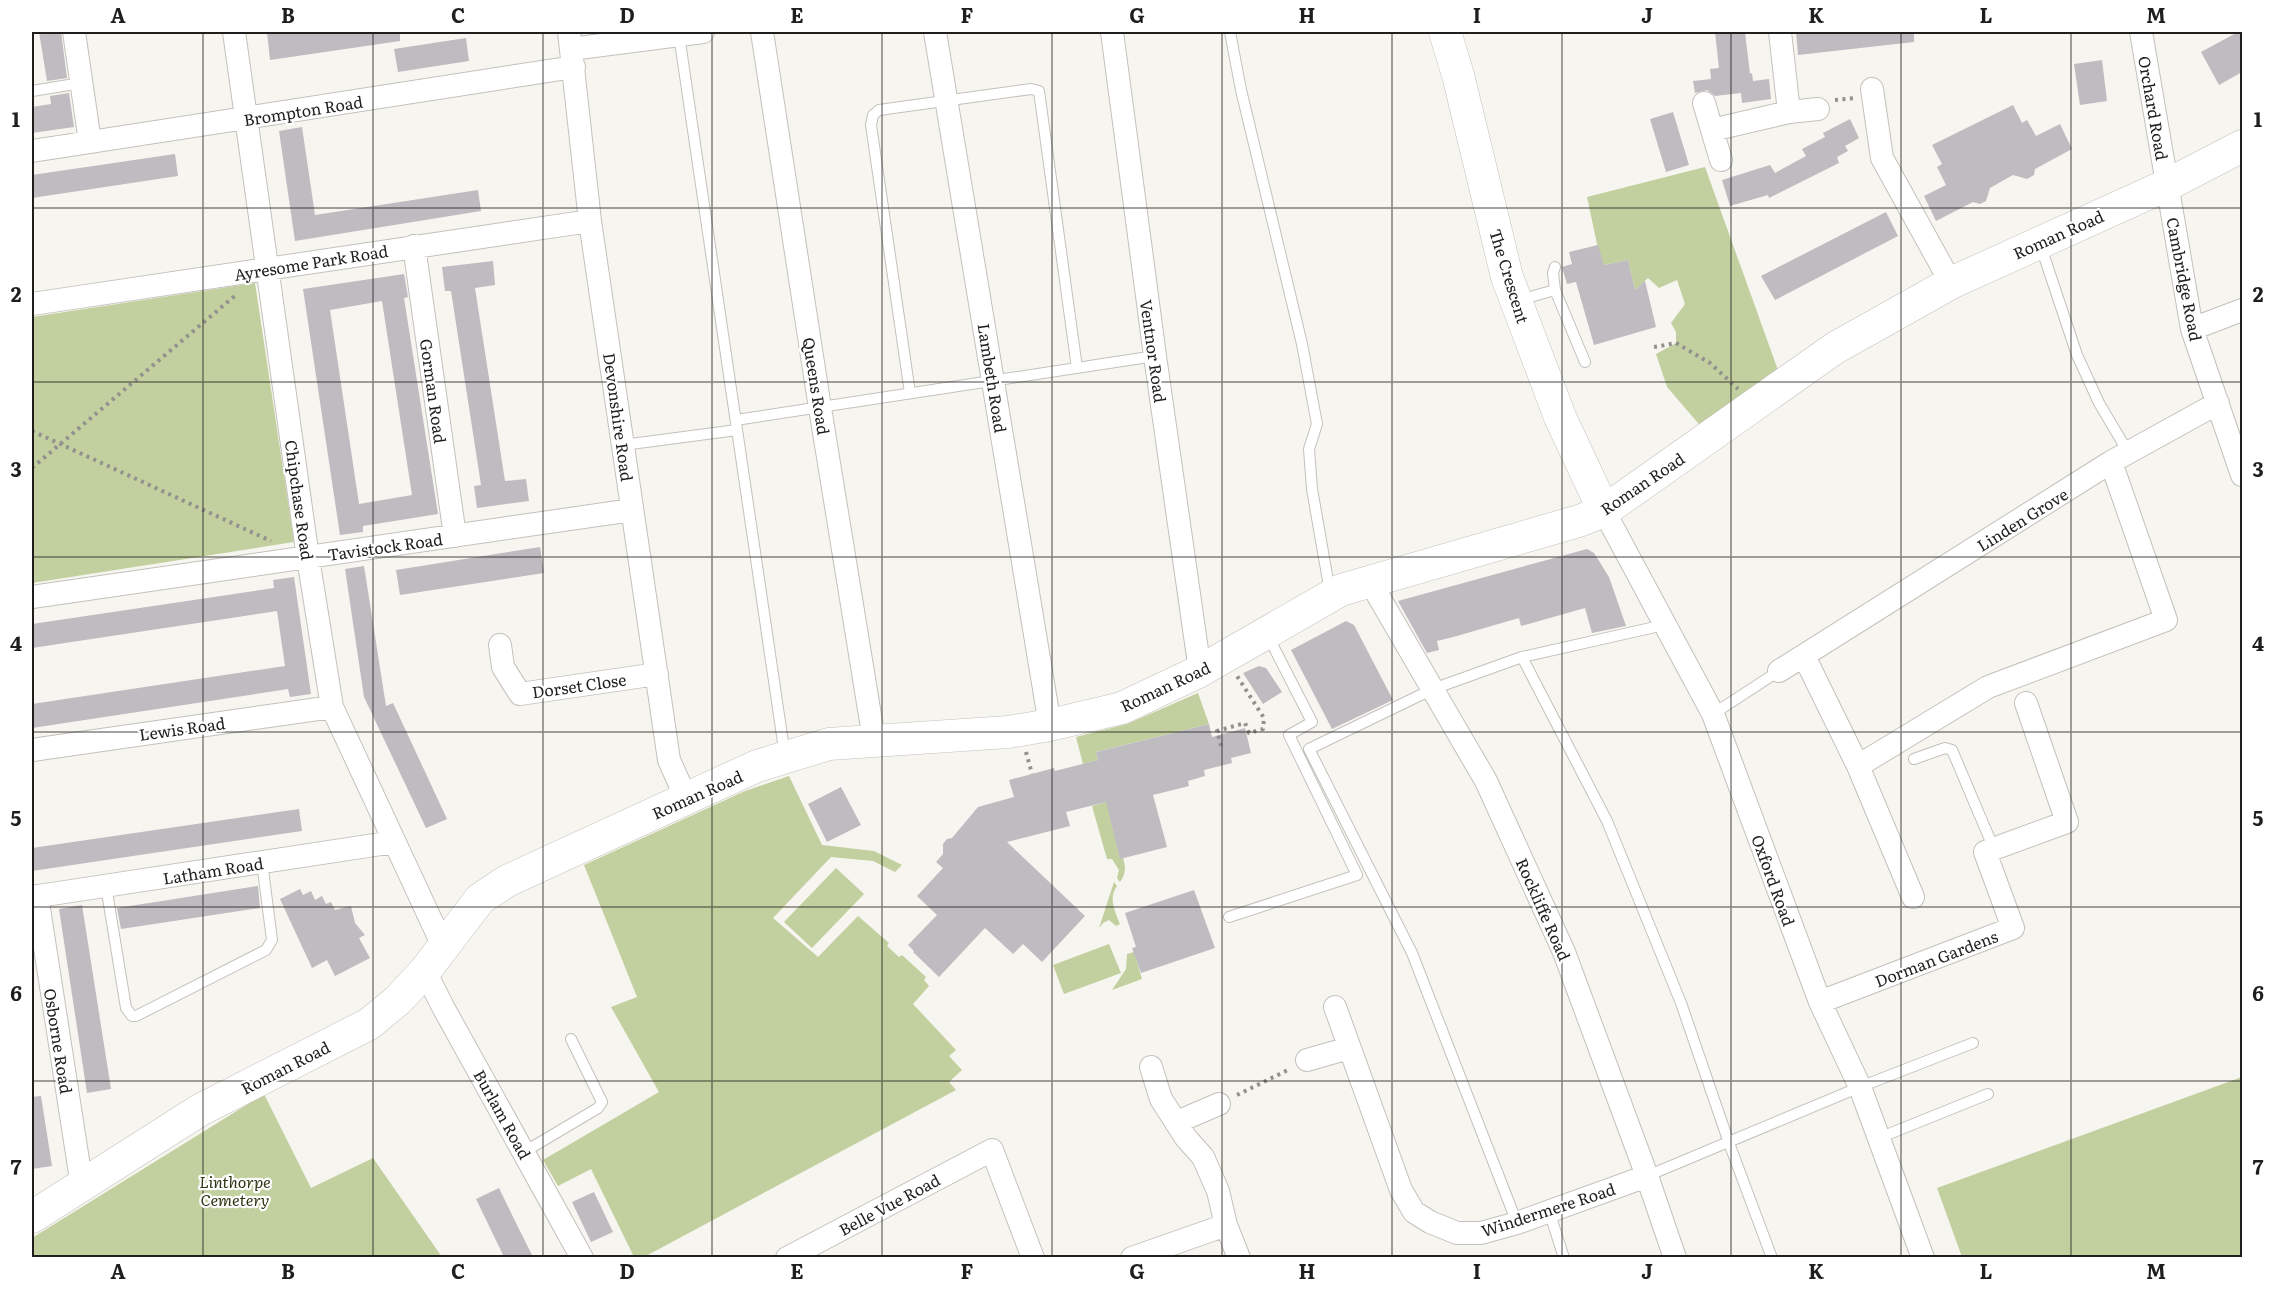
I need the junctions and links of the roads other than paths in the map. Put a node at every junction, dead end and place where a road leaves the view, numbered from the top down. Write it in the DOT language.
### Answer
graph roads {
  1 [pos="74,32"];
  2 [pos="234,32"];
  3 [pos="703,32"];
  4 [pos="762,32"];
  5 [pos="935,32"];
  6 [pos="1112,32"];
  7 [pos="1230,32"];
  8 [pos="1444,32"];
  9 [pos="1780,32"];
  10 [pos="2141,32"];
  11 [pos="679,35"];
  12 [pos="571,49"];
  13 [pos="81,83"];
  14 [pos="32,91"];
  15 [pos="1873,92"];
  16 [pos="946,100"];
  17 [pos="1704,103"];
  18 [pos="1818,109"];
  19 [pos="1789,112"];
  20 [pos="246,119"];
  21 [pos="1712,130"];
  22 [pos="90,142"];
  23 [pos="2242,146"];
  24 [pos="32,151"];
  25 [pos="1721,160"];
  26 [pos="2167,185"];
  27 [pos="590,221"];
  28 [pos="2039,243"];
  29 [pos="414,246"];
  30 [pos="1554,267"];
  31 [pos="267,269"];
  32 [pos="1951,283"];
  33 [pos="1555,290"];
  34 [pos="1516,301"];
  35 [pos="32,303"];
  36 [pos="2242,310"];
  37 [pos="2192,328"];
  38 [pos="1155,356"];
  39 [pos="1585,362"];
  40 [pos="1077,368"];
  41 [pos="993,380"];
  42 [pos="910,393"];
  43 [pos="2218,403"];
  44 [pos="820,408"];
  45 [pos="736,425"];
  46 [pos="623,445"];
  47 [pos="2119,457"];
  48 [pos="2242,475"];
  49 [pos="632,510"];
  50 [pos="1604,511"];
  51 [pos="455,536"];
  52 [pos="308,558"];
  53 [pos="1369,580"];
  54 [pos="1331,596"];
  55 [pos="32,597"];
  56 [pos="1664,625"];
  57 [pos="1267,634"];
  58 [pos="500,645"];
  59 [pos="1804,656"];
  60 [pos="1522,657"];
  61 [pos="1200,671"];
  62 [pos="1779,672"];
  63 [pos="657,674"];
  64 [pos="1432,690"];
  65 [pos="2026,704"];
  66 [pos="332,707"];
  67 [pos="1713,714"];
  68 [pos="1050,725"];
  69 [pos="874,740"];
  70 [pos="32,750"];
  71 [pos="786,758"];
  72 [pos="1914,759"];
  73 [pos="1858,766"];
  74 [pos="686,798"];
  75 [pos="394,842"];
  76 [pos="1994,849"];
  77 [pos="262,862"];
  78 [pos="106,886"];
  79 [pos="34,896"];
  80 [pos="1913,897"];
  81 [pos="1229,917"];
  82 [pos="434,959"];
  83 [pos="1820,1002"];
  84 [pos="1335,1007"];
  85 [pos="571,1039"];
  86 [pos="1973,1042"];
  87 [pos="1349,1048"];
  88 [pos="1306,1060"];
  89 [pos="1150,1067"];
  90 [pos="1860,1087"];
  91 [pos="1988,1094"];
  92 [pos="1219,1104"];
  93 [pos="1177,1122"];
  94 [pos="1879,1138"];
  95 [pos="1729,1143"];
  96 [pos="525,1152"];
  97 [pos="1647,1176"];
  98 [pos="82,1186"];
  99 [pos="1549,1211"];
  100 [pos="32,1217"];
  101 [pos="1517,1222"];
  102 [pos="1226,1225"];
  103 [pos="582,1257"];
  104 [pos="787,1257"];
  105 [pos="1033,1257"];
  106 [pos="1132,1257"];
  107 [pos="1239,1257"];
  108 [pos="1564,1257"];
  109 [pos="1675,1257"];
  110 [pos="1772,1257"];
  111 [pos="1923,1257"];
  1 -- 13 [label="street"];
  2 -- 20 [label="street, Chipchase Road"];
  3 -- 11 [label="street, Brompton Road"];
  4 -- 44 [label="street, Queens Road"];
  5 -- 16 [label="street, Lambeth Road"];
  6 -- 38 [label="street, Ventnor Road"];
  7 -- 54 [label="lane"];
  8 -- 34 [label="street, The Crescent"];
  9 -- 19 [label="street"];
  10 -- 26 [label="street, Orchard Road"];
  11 -- 12 [label="street, Brompton Road"];
  11 -- 45 [label="lane"];
  12 -- 20 [label="street, Brompton Road"];
  12 -- 27 [label="street, Devonshire Road"];
  13 -- 14 [label="lane"];
  13 -- 22 [label="street"];
  15 -- 32 [label="street"];
  16 -- 40 [label="lane"];
  16 -- 41 [label="street, Lambeth Road"];
  16 -- 42 [label="lane"];
  17 -- 21 [label="street"];
  18 -- 19 [label="street"];
  19 -- 21 [label="street"];
  20 -- 22 [label="street, Brompton Road"];
  20 -- 31 [label="street, Chipchase Road"];
  21 -- 25 [label="street"];
  22 -- 24 [label="street, Brompton Road"];
  23 -- 26 [label="street, Roman Road"];
  26 -- 28 [label="street, Roman Road"];
  26 -- 37 [label="street, Cambridge Road"];
  27 -- 29 [label="street, Ayresome Park Road"];
  27 -- 46 [label="street, Devonshire Road"];
  28 -- 32 [label="street, Roman Road"];
  28 -- 47 [label="lane"];
  29 -- 31 [label="street, Ayresome Park Road"];
  29 -- 51 [label="street, Gorman Road"];
  30 -- 33 [label="lane"];
  31 -- 35 [label="street, Ayresome Park Road"];
  31 -- 52 [label="street, Chipchase Road"];
  32 -- 50 [label="street, Roman Road"];
  33 -- 34 [label="lane"];
  33 -- 39 [label="lane"];
  34 -- 50 [label="street, The Crescent"];
  36 -- 37 [label="street"];
  37 -- 43 [label="street, Cambridge Road"];
  38 -- 40 [label="lane"];
  38 -- 61 [label="street, Ventnor Road"];
  40 -- 41 [label="lane"];
  41 -- 42 [label="lane"];
  41 -- 68 [label="street, Lambeth Road"];
  42 -- 44 [label="lane"];
  43 -- 47 [label="street, Linden Grove"];
  43 -- 48 [label="street, Cambridge Road"];
  44 -- 45 [label="lane"];
  44 -- 69 [label="street, Queens Road"];
  45 -- 46 [label="lane"];
  45 -- 71 [label="lane"];
  46 -- 49 [label="street, Devonshire Road"];
  47 -- 59 [label="street, Linden Grove"];
  47 -- 73 [label="street"];
  49 -- 51 [label="street, Tavistock Road"];
  49 -- 63 [label="street, Devonshire Road"];
  50 -- 53 [label="street, Roman Road"];
  50 -- 56 [label="street, Oxford Road"];
  51 -- 52 [label="street, Tavistock Road"];
  52 -- 55 [label="street, Tavistock Road"];
  52 -- 66 [label="street, Chipchase Road"];
  53 -- 54 [label="street, Roman Road"];
  53 -- 64 [label="street, Rockliffe Road"];
  54 -- 57 [label="street, Roman Road"];
  56 -- 60 [label="lane"];
  56 -- 67 [label="street, Oxford Road"];
  57 -- 61 [label="street, Roman Road"];
  57 -- 81 [label="lane"];
  58 -- 63 [label="street, Dorset Close"];
  59 -- 62 [label="street, Linden Grove"];
  59 -- 73 [label="street"];
  60 -- 64 [label="lane"];
  60 -- 95 [label="lane"];
  61 -- 68 [label="street, Roman Road"];
  62 -- 67 [label="lane"];
  63 -- 74 [label="street, Devonshire Road"];
  64 -- 97 [label="street, Rockliffe Road"];
  64 -- 101 [label="lane"];
  65 -- 76 [label="street"];
  66 -- 70 [label="street, Lewis Road"];
  66 -- 75 [label="street, Chipchase Road"];
  67 -- 83 [label="street, Oxford Road"];
  68 -- 69 [label="street, Roman Road"];
  69 -- 71 [label="street, Roman Road"];
  71 -- 74 [label="street, Roman Road"];
  72 -- 76 [label="lane"];
  73 -- 80 [label="street"];
  74 -- 82 [label="street, Roman Road"];
  75 -- 77 [label="street, Latham Road"];
  75 -- 82 [label="street, Chipchase Road"];
  76 -- 83 [label="street, Dorman Gardens"];
  77 -- 78 [label="street, Latham Road"];
  77 -- 78 [label="lane"];
  78 -- 79 [label="street, Latham Road"];
  79 -- 98 [label="street, Osborne Road"];
  82 -- 96 [label="street, Burlam Road"];
  82 -- 98 [label="street, Roman Road"];
  83 -- 90 [label="street, Oxford Road"];
  84 -- 87 [label="street, Windermere Road"];
  85 -- 96 [label="lane"];
  86 -- 90 [label="lane"];
  87 -- 88 [label="street"];
  87 -- 101 [label="street, Windermere Road"];
  89 -- 93 [label="street"];
  90 -- 94 [label="street, Oxford Road"];
  90 -- 95 [label="lane"];
  91 -- 94 [label="lane"];
  92 -- 93 [label="street"];
  93 -- 102 [label="street"];
  94 -- 111 [label="street, Oxford Road"];
  95 -- 97 [label="lane"];
  95 -- 110 [label="lane"];
  96 -- 103 [label="street, Burlam Road"];
  97 -- 99 [label="street, Windermere Road"];
  97 -- 109 [label="street, Rockliffe Road"];
  98 -- 100 [label="street, Roman Road"];
  99 -- 101 [label="street, Windermere Road"];
  99 -- 108 [label="lane"];
  102 -- 106 [label="street"];
  102 -- 107 [label="street"];
  104 -- 105 [label="street, Belle Vue Road"];
}
